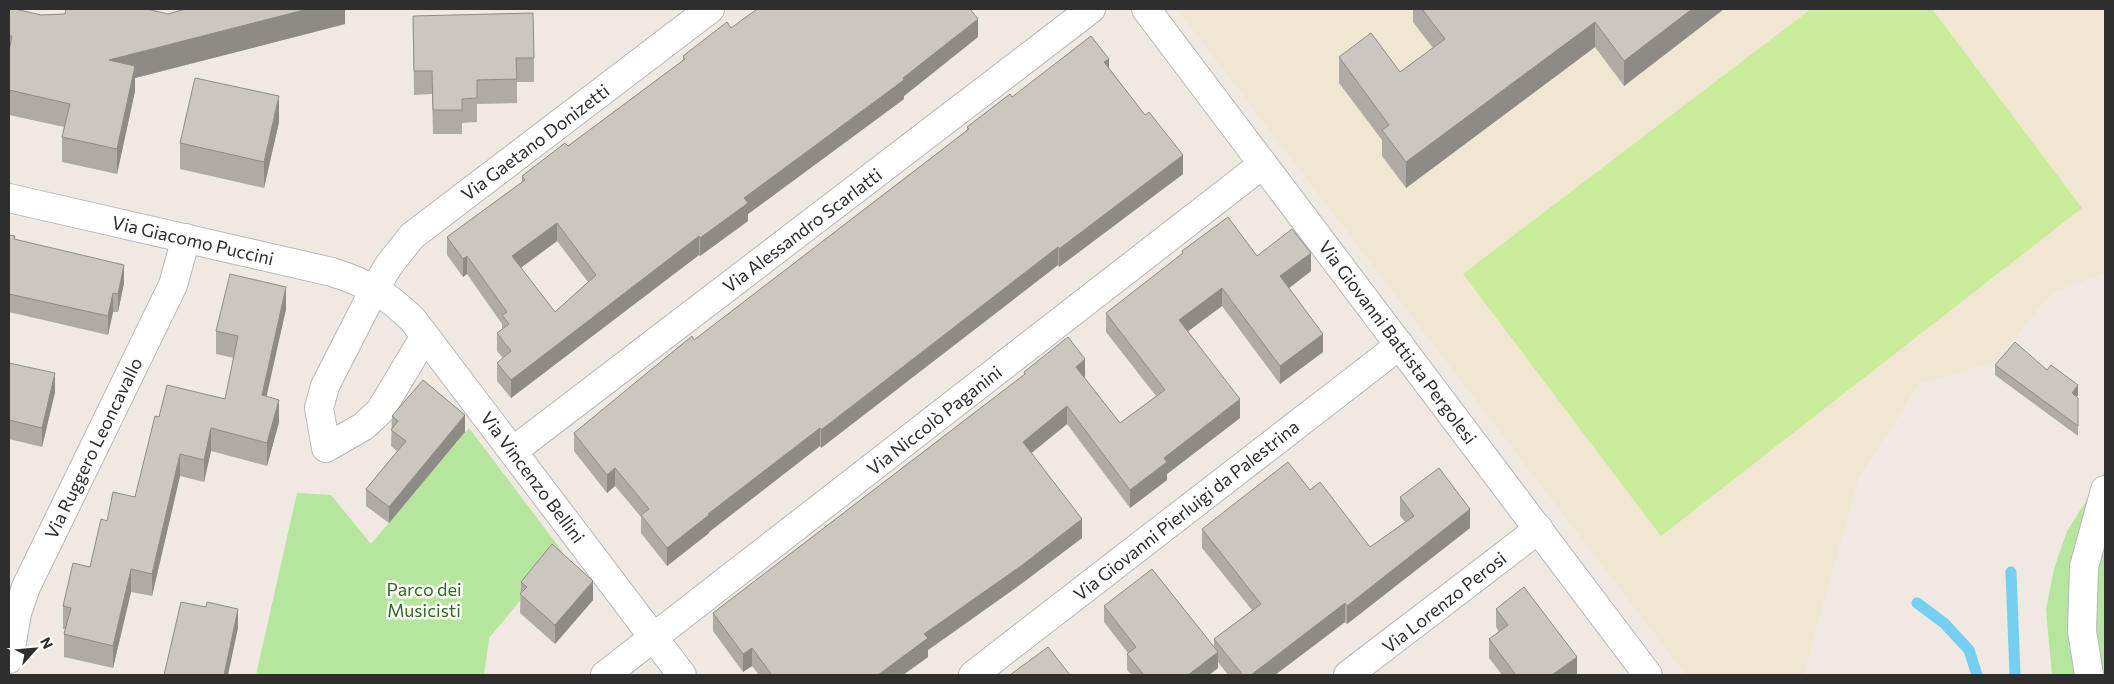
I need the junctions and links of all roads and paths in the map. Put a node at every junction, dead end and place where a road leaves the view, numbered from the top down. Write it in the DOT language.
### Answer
graph roads {
  1 [pos="710,9"];
  2 [pos="1091,9"];
  3 [pos="1146,9"];
  4 [pos="1263,164"];
  5 [pos="9,198"];
  6 [pos="186,238"];
  7 [pos="375,288"];
  8 [pos="425,336"];
  9 [pos="1400,345"];
  10 [pos="513,451"];
  11 [pos="2105,490"];
  12 [pos="1539,529"];
  13 [pos="654,638"];
  14 [pos="9,659"];
  15 [pos="605,675"];
  16 [pos="682,675"];
  17 [pos="972,675"];
  18 [pos="1348,675"];
  19 [pos="1648,675"];
  20 [pos="2089,675"];
  1 -- 7 [label="street, Via Gaetano Donizetti"];
  2 -- 10 [label="street, Via Alessandro Scarlatti"];
  3 -- 4 [label="street, Via Giovanni Battista Pergolesi"];
  4 -- 9 [label="street, Via Giovanni Battista Pergolesi"];
  4 -- 13 [label="street, Via Niccolò Paganini"];
  5 -- 6 [label="street, Via Giacomo Puccini"];
  6 -- 7 [label="street, Via Giacomo Puccini"];
  6 -- 14 [label="street, Via Ruggero Leoncavallo"];
  7 -- 8 [label="street, Via Vincenzo Bellini"];
  7 -- 8 [label="street, Via Gaetano Donizetti"];
  8 -- 10 [label="street, Via Vincenzo Bellini"];
  9 -- 12 [label="street, Via Giovanni Battista Pergolesi"];
  9 -- 17 [label="street, Via Giovanni Pierluigi da Palestrina"];
  10 -- 13 [label="street, Via Vincenzo Bellini"];
  11 -- 20 [label="street"];
  12 -- 18 [label="street, Via Lorenzo Perosi"];
  12 -- 19 [label="street, Via Giovanni Battista Pergolesi"];
  13 -- 15 [label="street, Via Niccolò Paganini"];
  13 -- 16 [label="street, Via Vincenzo Bellini"];
}
